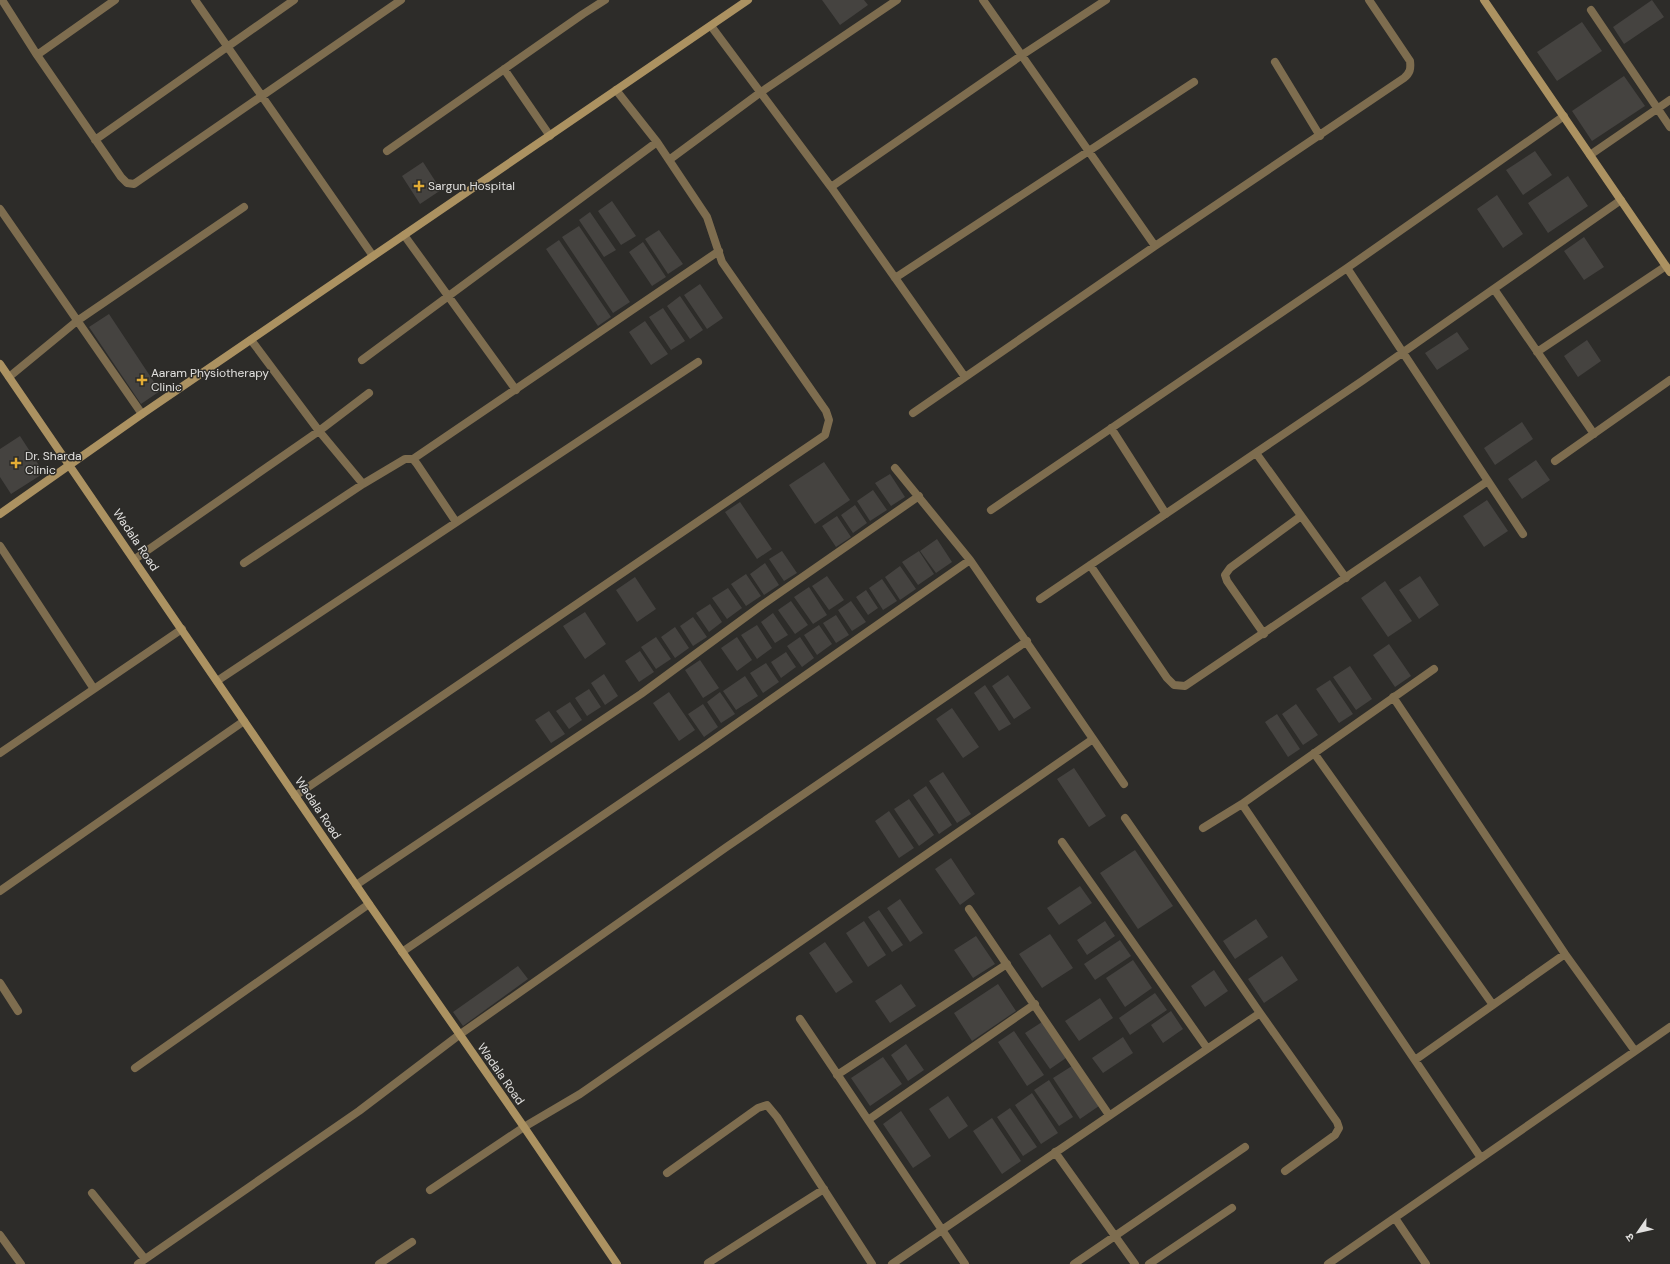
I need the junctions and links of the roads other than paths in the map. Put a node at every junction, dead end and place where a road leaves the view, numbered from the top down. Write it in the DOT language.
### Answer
graph roads {
  1 [pos="2,0"];
  2 [pos="115,0"];
  3 [pos="195,0"];
  4 [pos="294,0"];
  5 [pos="401,0"];
  6 [pos="605,0"];
  7 [pos="748,0"];
  8 [pos="897,0"];
  9 [pos="983,0"];
  10 [pos="1106,0"];
  11 [pos="1369,0"];
  12 [pos="1484,0"];
  13 [pos="1591,10"];
  14 [pos="711,26"];
  15 [pos="228,46"];
  16 [pos="37,55"];
  17 [pos="1022,55"];
  18 [pos="1275,62"];
  19 [pos="504,69"];
  20 [pos="1194,82"];
  21 [pos="616,90"];
  22 [pos="761,92"];
  23 [pos="261,95"];
  24 [pos="1670,100"];
  25 [pos="1657,109"];
  26 [pos="1564,116"];
  27 [pos="1670,127"];
  28 [pos="550,136"];
  29 [pos="1320,136"];
  30 [pos="95,140"];
  31 [pos="658,142"];
  32 [pos="1089,150"];
  33 [pos="387,151"];
  34 [pos="1590,154"];
  35 [pos="669,160"];
  36 [pos="831,187"];
  37 [pos="1621,200"];
  38 [pos="244,207"];
  39 [pos="0,209"];
  40 [pos="404,235"];
  41 [pos="1155,246"];
  42 [pos="719,251"];
  43 [pos="374,256"];
  44 [pos="1347,268"];
  45 [pos="1668,269"];
  46 [pos="895,278"];
  47 [pos="1494,289"];
  48 [pos="448,296"];
  49 [pos="77,321"];
  50 [pos="251,340"];
  51 [pos="1403,352"];
  52 [pos="1537,352"];
  53 [pos="362,360"];
  54 [pos="698,362"];
  55 [pos="0,364"];
  56 [pos="9,376"];
  57 [pos="965,378"];
  58 [pos="1670,380"];
  59 [pos="516,390"];
  60 [pos="369,393"];
  61 [pos="913,413"];
  62 [pos="142,414"];
  63 [pos="1111,428"];
  64 [pos="318,431"];
  65 [pos="1594,434"];
  66 [pos="1256,453"];
  67 [pos="412,459"];
  68 [pos="1555,461"];
  69 [pos="70,464"];
  70 [pos="895,468"];
  71 [pos="1488,481"];
  72 [pos="363,484"];
  73 [pos="919,496"];
  74 [pos="991,510"];
  75 [pos="0,514"];
  76 [pos="1166,514"];
  77 [pos="1301,516"];
  78 [pos="456,522"];
  79 [pos="1523,534"];
  80 [pos="0,546"];
  81 [pos="135,559"];
  82 [pos="970,560"];
  83 [pos="244,563"];
  84 [pos="1090,565"];
  85 [pos="1346,578"];
  86 [pos="1040,599"];
  87 [pos="182,628"];
  88 [pos="1264,634"];
  89 [pos="1027,641"];
  90 [pos="1434,669"];
  91 [pos="217,681"];
  92 [pos="94,689"];
  93 [pos="1393,697"];
  94 [pos="244,720"];
  95 [pos="1093,739"];
  96 [pos="1,749"];
  97 [pos="1314,753"];
  98 [pos="1124,784"];
  99 [pos="295,796"];
  100 [pos="1242,804"];
  101 [pos="1125,818"];
  102 [pos="1203,828"];
  103 [pos="1062,842"];
  104 [pos="356,885"];
  105 [pos="0,891"];
  106 [pos="368,904"];
  107 [pos="970,909"];
  108 [pos="402,952"];
  109 [pos="1565,954"];
  110 [pos="1008,964"];
  111 [pos="0,983"];
  112 [pos="1035,1004"];
  113 [pos="1493,1005"];
  114 [pos="18,1011"];
  115 [pos="1260,1013"];
  116 [pos="800,1019"];
  117 [pos="1670,1027"];
  118 [pos="459,1035"];
  119 [pos="1207,1048"];
  120 [pos="1636,1051"];
  121 [pos="1415,1060"];
  122 [pos="135,1068"];
  123 [pos="837,1075"];
  124 [pos="1109,1115"];
  125 [pos="868,1120"];
  126 [pos="524,1127"];
  127 [pos="1245,1147"];
  128 [pos="1056,1152"];
  129 [pos="1481,1158"];
  130 [pos="1284,1171"];
  131 [pos="666,1173"];
  132 [pos="430,1190"];
  133 [pos="824,1190"];
  134 [pos="92,1194"];
  135 [pos="1232,1208"];
  136 [pos="1395,1218"];
  137 [pos="941,1230"];
  138 [pos="0,1235"];
  139 [pos="1115,1236"];
  140 [pos="412,1242"];
  141 [pos="146,1259"];
  142 [pos="708,1263"];
  143 [pos="21,1264"];
  144 [pos="138,1264"];
  145 [pos="379,1264"];
  146 [pos="617,1264"];
  147 [pos="872,1264"];
  148 [pos="892,1264"];
  149 [pos="965,1264"];
  150 [pos="1074,1264"];
  151 [pos="1135,1264"];
  152 [pos="1149,1264"];
  153 [pos="1328,1264"];
  154 [pos="1426,1264"];
  1 -- 16 [label="street"];
  2 -- 16 [label="street"];
  3 -- 15 [label="street"];
  4 -- 15 [label="street"];
  5 -- 23 [label="street"];
  6 -- 19 [label="street"];
  7 -- 14 [label="street"];
  8 -- 22 [label="street"];
  9 -- 17 [label="street"];
  10 -- 17 [label="street"];
  11 -- 29 [label="street"];
  12 -- 26 [label="street"];
  13 -- 25 [label="street"];
  14 -- 21 [label="street"];
  14 -- 22 [label="street"];
  15 -- 23 [label="street"];
  15 -- 30 [label="street"];
  16 -- 30 [label="street"];
  17 -- 32 [label="street"];
  17 -- 36 [label="street"];
  18 -- 29 [label="street"];
  19 -- 28 [label="street"];
  19 -- 33 [label="street"];
  20 -- 32 [label="street"];
  21 -- 28 [label="street"];
  21 -- 31 [label="street"];
  22 -- 35 [label="street"];
  22 -- 36 [label="street"];
  23 -- 30 [label="street"];
  23 -- 43 [label="street"];
  24 -- 25 [label="street"];
  25 -- 27 [label="street"];
  25 -- 34 [label="street"];
  26 -- 34 [label="street"];
  26 -- 44 [label="street"];
  28 -- 40 [label="street"];
  29 -- 41 [label="street"];
  31 -- 35 [label="street"];
  31 -- 48 [label="street"];
  32 -- 41 [label="street"];
  32 -- 46 [label="street"];
  34 -- 37 [label="street"];
  35 -- 42 [label="street"];
  36 -- 46 [label="street"];
  37 -- 45 [label="street"];
  37 -- 47 [label="street"];
  38 -- 49 [label="street"];
  39 -- 49 [label="street"];
  40 -- 43 [label="street"];
  40 -- 48 [label="street"];
  41 -- 57 [label="street"];
  42 -- 59 [label="street"];
  42 -- 99 [label="street"];
  43 -- 50 [label="street"];
  44 -- 51 [label="street"];
  44 -- 63 [label="street"];
  45 -- 52 [label="street"];
  46 -- 57 [label="street"];
  47 -- 51 [label="street"];
  47 -- 52 [label="street"];
  48 -- 53 [label="street"];
  48 -- 59 [label="street"];
  49 -- 56 [label="street"];
  49 -- 62 [label="street"];
  50 -- 62 [label="street"];
  50 -- 64 [label="street"];
  51 -- 66 [label="street"];
  51 -- 71 [label="street"];
  52 -- 65 [label="street"];
  54 -- 78 [label="street"];
  55 -- 56 [label="street, Wadala Road"];
  56 -- 69 [label="street, Wadala Road"];
  57 -- 61 [label="street"];
  58 -- 65 [label="street"];
  59 -- 67 [label="street"];
  60 -- 64 [label="street"];
  62 -- 69 [label="street"];
  63 -- 74 [label="street"];
  63 -- 76 [label="street"];
  64 -- 72 [label="street"];
  64 -- 81 [label="street"];
  65 -- 68 [label="street"];
  66 -- 76 [label="street"];
  66 -- 77 [label="street"];
  67 -- 72 [label="street"];
  67 -- 78 [label="street"];
  69 -- 75 [label="street"];
  69 -- 81 [label="street, Wadala Road"];
  70 -- 73 [label="street"];
  71 -- 79 [label="street"];
  71 -- 85 [label="street"];
  72 -- 83 [label="street"];
  73 -- 82 [label="street"];
  73 -- 104 [label="street"];
  76 -- 84 [label="street"];
  77 -- 85 [label="street"];
  77 -- 88 [label="street"];
  78 -- 91 [label="street"];
  80 -- 92 [label="street"];
  81 -- 87 [label="street, Wadala Road"];
  82 -- 89 [label="street"];
  82 -- 108 [label="street"];
  84 -- 86 [label="street"];
  84 -- 88 [label="street"];
  85 -- 88 [label="street"];
  87 -- 91 [label="street, Wadala Road"];
  87 -- 92 [label="street"];
  89 -- 95 [label="street"];
  89 -- 118 [label="street"];
  90 -- 93 [label="street"];
  91 -- 94 [label="street, Wadala Road"];
  92 -- 96 [label="street"];
  93 -- 97 [label="street"];
  93 -- 109 [label="street"];
  94 -- 99 [label="street, Wadala Road"];
  94 -- 105 [label="street"];
  95 -- 98 [label="street"];
  95 -- 126 [label="street"];
  97 -- 100 [label="street"];
  97 -- 113 [label="street"];
  99 -- 104 [label="street, Wadala Road"];
  100 -- 102 [label="street"];
  100 -- 121 [label="street"];
  101 -- 115 [label="street"];
  103 -- 119 [label="street"];
  104 -- 106 [label="street, Wadala Road"];
  106 -- 108 [label="street, Wadala Road"];
  106 -- 122 [label="street"];
  107 -- 110 [label="street"];
  108 -- 118 [label="street, Wadala Road"];
  109 -- 113 [label="street"];
  109 -- 120 [label="street"];
  110 -- 112 [label="street"];
  110 -- 123 [label="street"];
  111 -- 114 [label="street"];
  112 -- 124 [label="street"];
  112 -- 125 [label="street"];
  113 -- 121 [label="street"];
  115 -- 119 [label="street"];
  115 -- 130 [label="street"];
  116 -- 123 [label="street"];
  117 -- 120 [label="street"];
  118 -- 126 [label="street, Wadala Road"];
  118 -- 141 [label="street"];
  119 -- 124 [label="street"];
  120 -- 129 [label="street"];
  121 -- 129 [label="street"];
  123 -- 125 [label="street"];
  124 -- 128 [label="street"];
  125 -- 137 [label="street"];
  126 -- 132 [label="street"];
  126 -- 146 [label="street, Wadala Road"];
  127 -- 139 [label="street"];
  128 -- 137 [label="street"];
  128 -- 139 [label="street"];
  129 -- 136 [label="street"];
  131 -- 133 [label="street"];
  133 -- 142 [label="street"];
  133 -- 147 [label="street"];
  134 -- 141 [label="street"];
  135 -- 152 [label="street"];
  136 -- 153 [label="street"];
  136 -- 154 [label="street"];
  137 -- 148 [label="street"];
  137 -- 149 [label="street"];
  138 -- 143 [label="street"];
  139 -- 150 [label="street"];
  139 -- 151 [label="street"];
  140 -- 145 [label="street"];
  141 -- 144 [label="street"];
}
